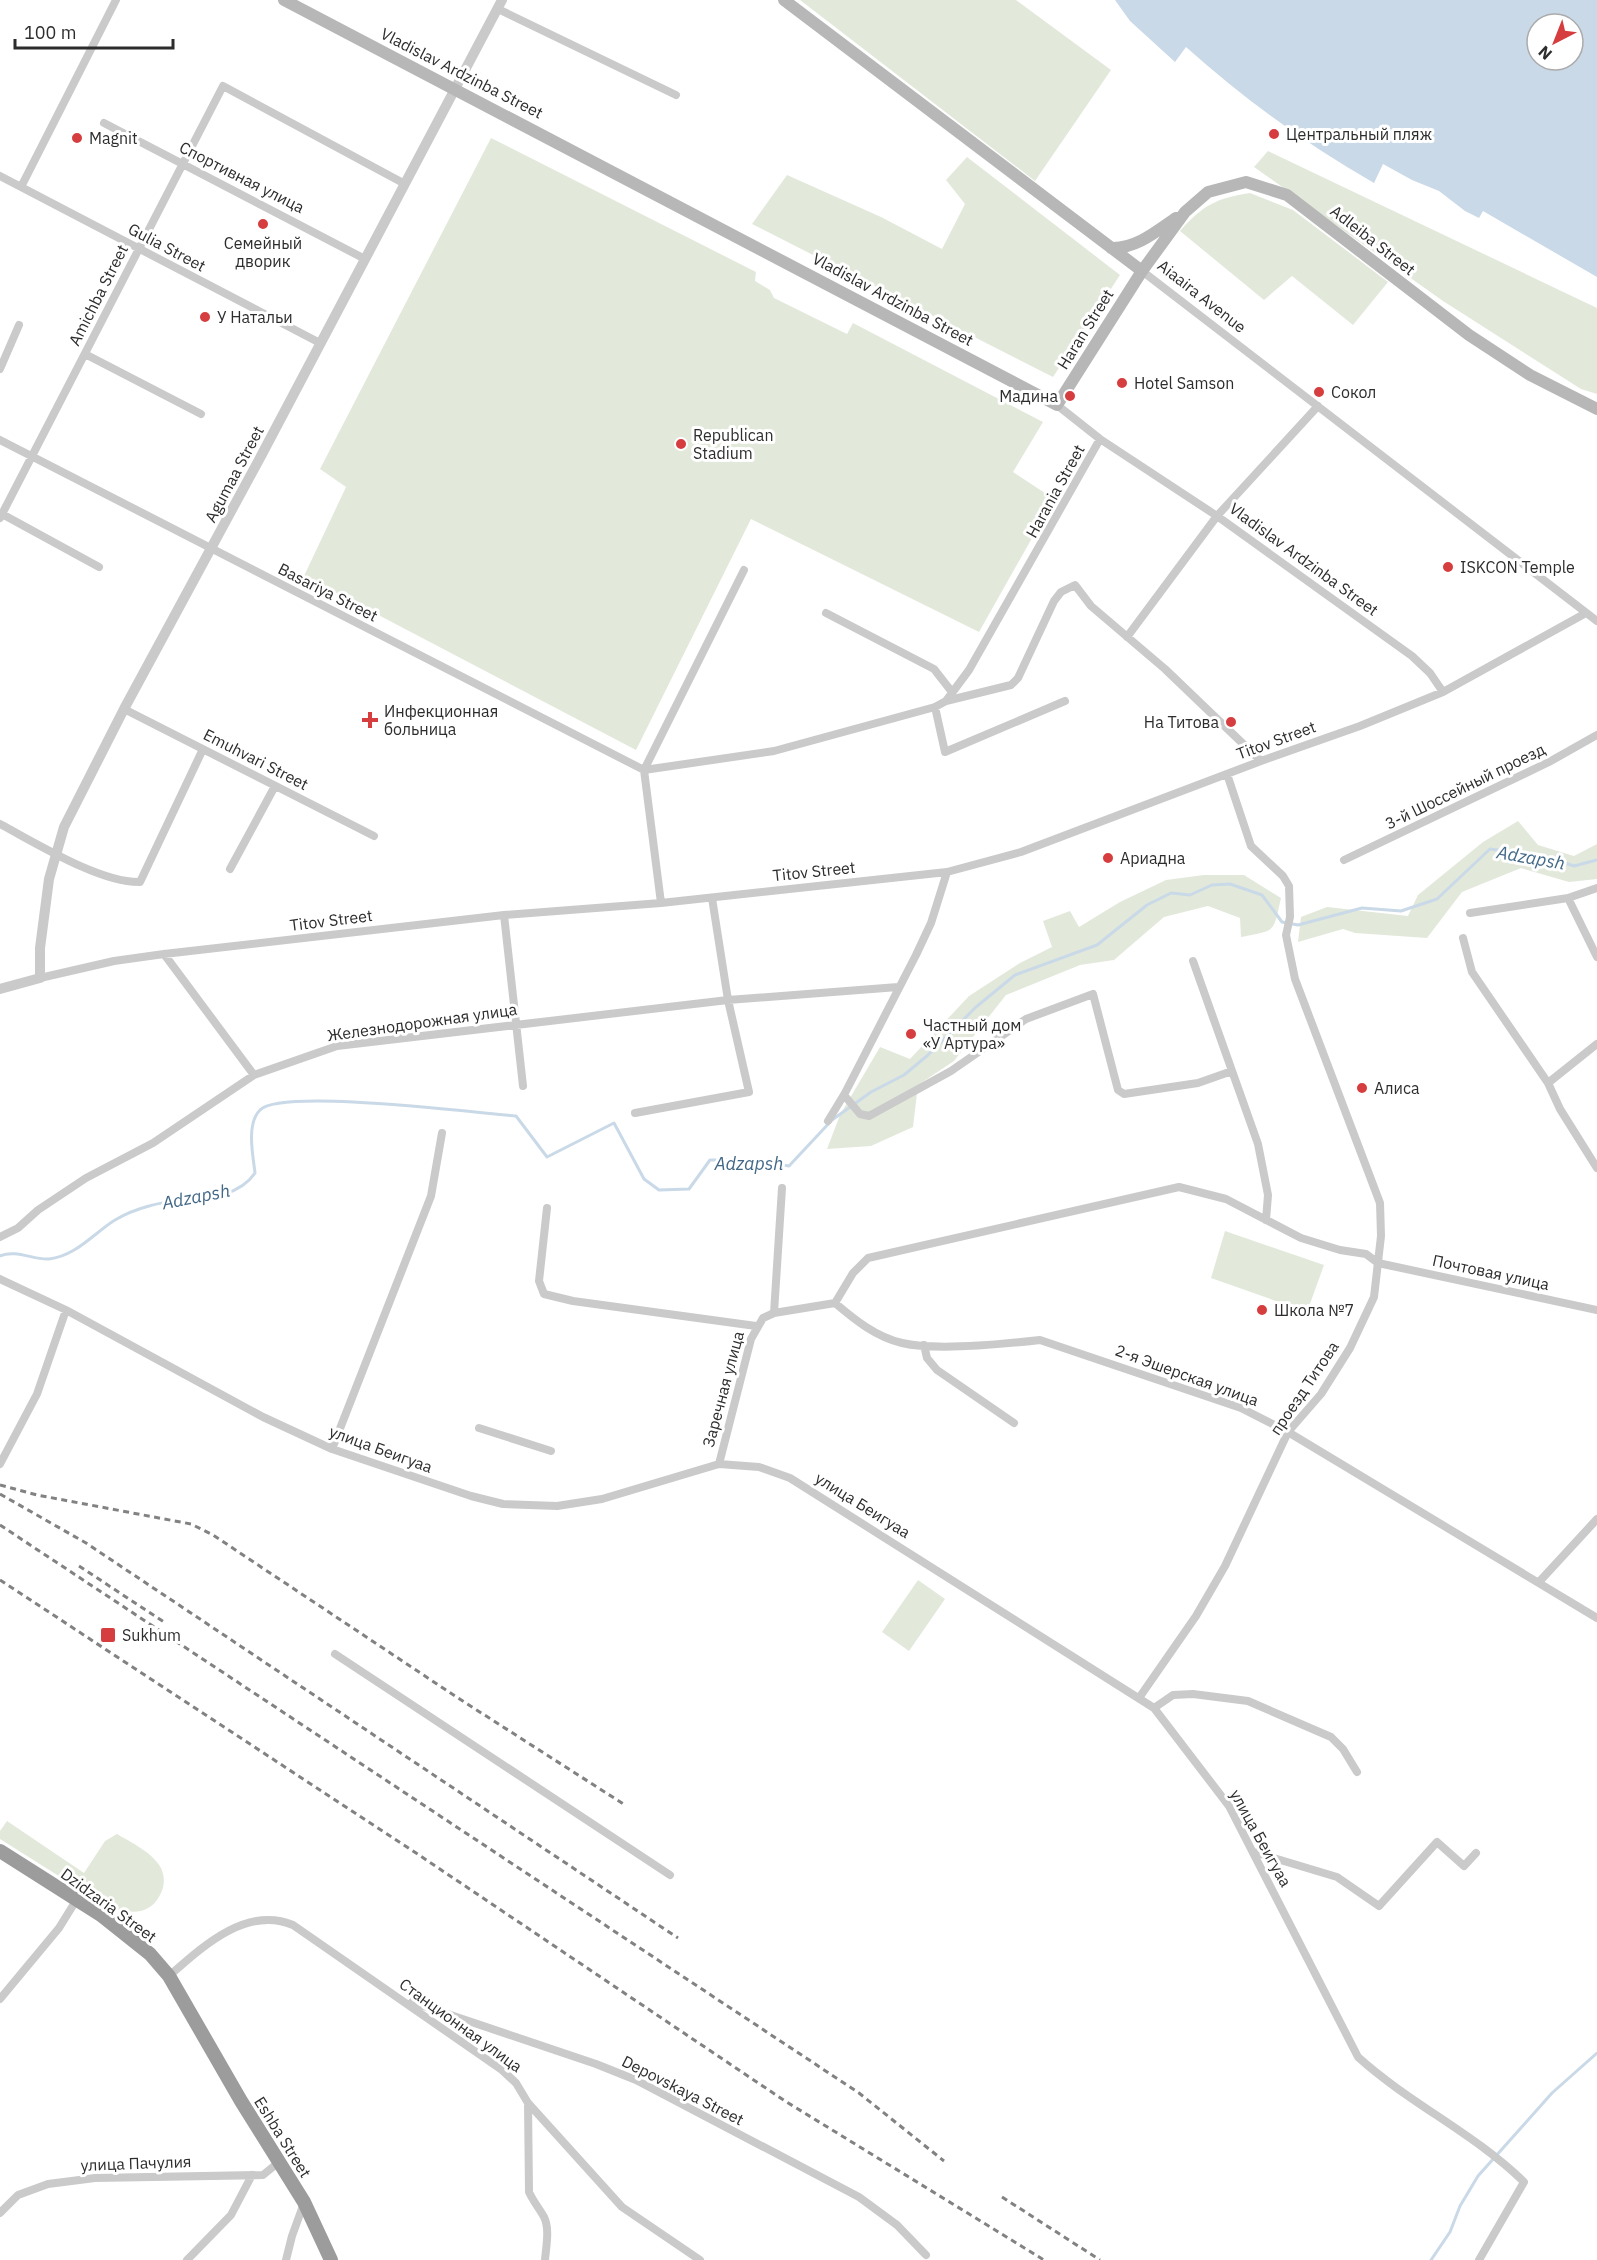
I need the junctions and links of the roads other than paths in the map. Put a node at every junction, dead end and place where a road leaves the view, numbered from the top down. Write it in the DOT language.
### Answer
graph roads {
  1 [pos="116,0"];
  2 [pos="284,0"];
  3 [pos="784,0"];
  4 [pos="500,4"];
  5 [pos="456,88"];
  6 [pos="676,95"];
  7 [pos="104,123"];
  8 [pos="183,164"];
  9 [pos="0,176"];
  10 [pos="405,184"];
  11 [pos="21,187"];
  12 [pos="1185,212"];
  13 [pos="1112,248"];
  14 [pos="139,249"];
  15 [pos="365,258"];
  16 [pos="1142,271"];
  17 [pos="19,325"];
  18 [pos="320,343"];
  19 [pos="85,354"];
  20 [pos="0,369"];
  21 [pos="1057,405"];
  22 [pos="1318,406"];
  23 [pos="1597,409"];
  24 [pos="201,414"];
  25 [pos="1101,439"];
  26 [pos="0,440"];
  27 [pos="32,456"];
  28 [pos="1,516"];
  29 [pos="1217,516"];
  30 [pos="210,548"];
  31 [pos="99,567"];
  32 [pos="744,570"];
  33 [pos="826,613"];
  34 [pos="1586,613"];
  35 [pos="1597,621"];
  36 [pos="1127,637"];
  37 [pos="952,692"];
  38 [pos="1443,692"];
  39 [pos="946,701"];
  40 [pos="1065,701"];
  41 [pos="935,707"];
  42 [pos="124,709"];
  43 [pos="1597,735"];
  44 [pos="203,749"];
  45 [pos="1261,761"];
  46 [pos="644,770"];
  47 [pos="1227,774"];
  48 [pos="275,786"];
  49 [pos="0,824"];
  50 [pos="374,836"];
  51 [pos="55,854"];
  52 [pos="1344,860"];
  53 [pos="230,869"];
  54 [pos="947,872"];
  55 [pos="1597,888"];
  56 [pos="712,898"];
  57 [pos="1569,898"];
  58 [pos="661,903"];
  59 [pos="1470,913"];
  60 [pos="504,915"];
  61 [pos="1464,938"];
  62 [pos="164,954"];
  63 [pos="1597,957"];
  64 [pos="1193,961"];
  65 [pos="40,978"];
  66 [pos="898,987"];
  67 [pos="0,989"];
  68 [pos="728,1000"];
  69 [pos="515,1023"];
  70 [pos="1597,1044"];
  71 [pos="1232,1071"];
  72 [pos="254,1075"];
  73 [pos="1548,1083"];
  74 [pos="523,1086"];
  75 [pos="846,1098"];
  76 [pos="635,1113"];
  77 [pos="828,1121"];
  78 [pos="442,1133"];
  79 [pos="1597,1168"];
  80 [pos="782,1188"];
  81 [pos="547,1208"];
  82 [pos="1266,1220"];
  83 [pos="0,1237"];
  84 [pos="1378,1263"];
  85 [pos="0,1279"];
  86 [pos="835,1303"];
  87 [pos="66,1310"];
  88 [pos="1597,1310"];
  89 [pos="774,1313"];
  90 [pos="756,1326"];
  91 [pos="924,1345"];
  92 [pos="1014,1423"];
  93 [pos="479,1428"];
  94 [pos="1288,1432"];
  95 [pos="332,1449"];
  96 [pos="551,1451"];
  97 [pos="0,1464"];
  98 [pos="719,1464"];
  99 [pos="1597,1519"];
  100 [pos="1539,1582"];
  101 [pos="1597,1618"];
  102 [pos="335,1654"];
  103 [pos="1139,1698"];
  104 [pos="1154,1708"];
  105 [pos="1358,1772"];
  106 [pos="0,1851"];
  107 [pos="1254,1852"];
  108 [pos="1476,1853"];
  109 [pos="670,1875"];
  110 [pos="77,1899"];
  111 [pos="169,1976"];
  112 [pos="0,1999"];
  113 [pos="402,1999"];
  114 [pos="203,2032"];
  115 [pos="528,2103"];
  116 [pos="279,2163"];
  117 [pos="252,2175"];
  118 [pos="304,2202"];
  119 [pos="0,2213"];
  120 [pos="926,2255"];
  121 [pos="187,2260"];
  122 [pos="286,2260"];
  123 [pos="332,2260"];
  124 [pos="545,2260"];
  125 [pos="700,2260"];
  126 [pos="1479,2260"];
  1 -- 11 [label="street"];
  2 -- 5 [label="main road, Vladislav Ardzinba Street"];
  3 -- 13 [label="main road, Aiaaira Avenue"];
  4 -- 5 [label="street, Agumaa Street"];
  4 -- 6 [label="street"];
  5 -- 10 [label="street, Agumaa Street"];
  5 -- 21 [label="main road, Vladislav Ardzinba Street"];
  7 -- 8 [label="street, Спортивная улица"];
  8 -- 10 [label="street, Amichba Street"];
  8 -- 14 [label="street, Amichba Street"];
  8 -- 15 [label="street, Спортивная улица"];
  9 -- 11 [label="street, Gulia Street"];
  10 -- 15 [label="street, Agumaa Street"];
  11 -- 14 [label="street, Gulia Street"];
  12 -- 13 [label="main road"];
  12 -- 16 [label="main road, Adleiba Street"];
  12 -- 23 [label="main road, Adleiba Street"];
  13 -- 16 [label="main road, Aiaaira Avenue"];
  14 -- 18 [label="street, Gulia Street"];
  14 -- 19 [label="street, Amichba Street"];
  15 -- 18 [label="street, Agumaa Street"];
  16 -- 21 [label="main road, Haran Street"];
  16 -- 22 [label="street, Aiaaira Avenue"];
  17 -- 20 [label="street"];
  18 -- 30 [label="street, Agumaa Street"];
  19 -- 24 [label="street"];
  19 -- 27 [label="street, Amichba Street"];
  21 -- 25 [label="street, Vladislav Ardzinba Street"];
  22 -- 29 [label="street"];
  22 -- 34 [label="street, Aiaaira Avenue"];
  25 -- 29 [label="street, Vladislav Ardzinba Street"];
  25 -- 37 [label="street, Harania Street"];
  26 -- 27 [label="street, Basariya Street"];
  27 -- 28 [label="street, Amichba Street"];
  27 -- 30 [label="street, Basariya Street"];
  28 -- 31 [label="street"];
  29 -- 36 [label="street"];
  29 -- 38 [label="street, Vladislav Ardzinba Street"];
  30 -- 42 [label="street, Agumaa Street"];
  30 -- 46 [label="street, Basariya Street"];
  32 -- 46 [label="street"];
  33 -- 37 [label="street"];
  34 -- 35 [label="street, Aiaaira Avenue"];
  34 -- 38 [label="street, Titov Street"];
  36 -- 39 [label="street"];
  36 -- 45 [label="street"];
  37 -- 39 [label="street, Harania Street"];
  38 -- 45 [label="street, Titov Street"];
  39 -- 41 [label="street"];
  40 -- 41 [label="street"];
  41 -- 46 [label="street"];
  42 -- 44 [label="street, Emuhvari Street"];
  42 -- 51 [label="street, Agumaa Street"];
  43 -- 52 [label="street, 3-й Шоссейный проезд"];
  44 -- 48 [label="street, Emuhvari Street"];
  44 -- 51 [label="street"];
  45 -- 47 [label="street, Titov Street"];
  46 -- 58 [label="street"];
  47 -- 54 [label="street, Titov Street"];
  47 -- 84 [label="street, проезд Титова"];
  48 -- 50 [label="street, Emuhvari Street"];
  48 -- 53 [label="street"];
  49 -- 51 [label="street"];
  51 -- 65 [label="street, Agumaa Street"];
  54 -- 56 [label="street, Titov Street"];
  54 -- 66 [label="street"];
  55 -- 57 [label="street"];
  56 -- 58 [label="street, Titov Street"];
  56 -- 68 [label="street"];
  57 -- 59 [label="street"];
  57 -- 63 [label="street"];
  58 -- 60 [label="street, Titov Street"];
  60 -- 62 [label="street, Titov Street"];
  60 -- 69 [label="street"];
  61 -- 73 [label="street"];
  62 -- 65 [label="street, Titov Street"];
  62 -- 72 [label="street"];
  64 -- 71 [label="street"];
  65 -- 67 [label="street, Titov Street"];
  66 -- 68 [label="street, Железнодорожная улица"];
  66 -- 75 [label="street"];
  68 -- 69 [label="street, Железнодорожная улица"];
  68 -- 76 [label="street"];
  69 -- 72 [label="street, Железнодорожная улица"];
  69 -- 74 [label="street"];
  70 -- 73 [label="street"];
  71 -- 75 [label="street"];
  71 -- 82 [label="street"];
  72 -- 83 [label="street, Железнодорожная улица"];
  73 -- 79 [label="street"];
  75 -- 77 [label="street"];
  78 -- 95 [label="street"];
  80 -- 89 [label="street"];
  81 -- 90 [label="street"];
  82 -- 84 [label="street, Почтовая улица"];
  82 -- 86 [label="street, Почтовая улица"];
  84 -- 88 [label="street, Почтовая улица"];
  84 -- 94 [label="street, проезд Титова"];
  85 -- 87 [label="street, улица Беигуаа"];
  86 -- 89 [label="street"];
  86 -- 91 [label="street, 2-я Эшерская улица"];
  87 -- 95 [label="street, улица Беигуаа"];
  87 -- 97 [label="street"];
  89 -- 90 [label="street, Заречная улица"];
  90 -- 98 [label="street, Заречная улица"];
  91 -- 92 [label="street"];
  91 -- 94 [label="street, 2-я Эшерская улица"];
  93 -- 96 [label="street"];
  94 -- 100 [label="street, 2-я Эшерская улица"];
  94 -- 103 [label="street, проезд Титова"];
  95 -- 98 [label="street, улица Беигуаа"];
  98 -- 103 [label="street, улица Беигуаа"];
  99 -- 100 [label="street"];
  100 -- 101 [label="street, 2-я Эшерская улица"];
  102 -- 109 [label="street"];
  103 -- 104 [label="street, улица Беигуаа"];
  104 -- 105 [label="street"];
  104 -- 107 [label="street, улица Беигуаа"];
  106 -- 110 [label="highway, Dzidzaria Street"];
  107 -- 108 [label="street"];
  107 -- 126 [label="street, улица Беигуаа"];
  110 -- 111 [label="highway, Dzidzaria Street"];
  110 -- 112 [label="street"];
  111 -- 113 [label="street, Станционная улица"];
  111 -- 114 [label="highway, Dzidzaria Street"];
  113 -- 115 [label="street, Станционная улица"];
  113 -- 120 [label="street, Depovskaya Street"];
  114 -- 116 [label="highway, Eshba Street"];
  115 -- 124 [label="street"];
  115 -- 125 [label="street, Станционная улица"];
  116 -- 117 [label="street, улица Пачулия"];
  116 -- 118 [label="highway, Eshba Street"];
  117 -- 119 [label="street, улица Пачулия"];
  117 -- 121 [label="street"];
  118 -- 122 [label="street"];
  118 -- 123 [label="highway, Eshba Street"];
}
